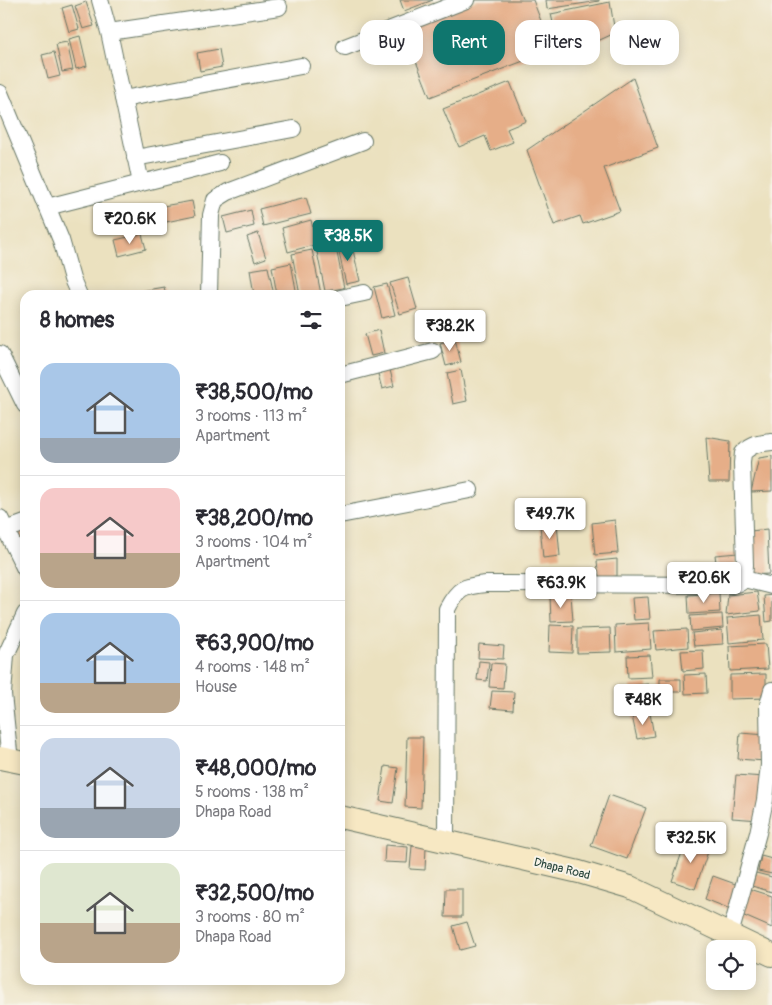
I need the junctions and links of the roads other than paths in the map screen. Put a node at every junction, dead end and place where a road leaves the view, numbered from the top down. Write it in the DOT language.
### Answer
graph roads {
  1 [pos="100,0"];
  2 [pos="466,0"];
  3 [pos="279,7"];
  4 [pos="109,32"];
  5 [pos="345,47"];
  6 [pos="301,66"];
  7 [pos="0,93"];
  8 [pos="123,99"];
  9 [pos="293,129"];
  10 [pos="363,141"];
  11 [pos="136,158"];
  12 [pos="220,163"];
  13 [pos="141,183"];
  14 [pos="47,207"];
  15 [pos="77,290"];
  16 [pos="209,290"];
  17 [pos="364,294"];
  18 [pos="345,297"];
  19 [pos="433,351"];
  20 [pos="0,354"];
  21 [pos="345,375"];
  22 [pos="20,395"];
  23 [pos="772,442"];
  24 [pos="470,490"];
  25 [pos="345,514"];
  26 [pos="20,523"];
  27 [pos="3,524"];
  28 [pos="20,559"];
  29 [pos="744,579"];
  30 [pos="772,586"];
  31 [pos="20,625"];
  32 [pos="772,690"];
  33 [pos="12,761"];
  34 [pos="345,818"];
  35 [pos="446,841"];
  36 [pos="730,935"];
  37 [pos="772,954"];
  1 -- 4 [label="street"];
  2 -- 5 [label="street"];
  3 -- 4 [label="street"];
  4 -- 8 [label="street"];
  6 -- 8 [label="street"];
  7 -- 14 [label="street"];
  8 -- 11 [label="street"];
  9 -- 11 [label="street"];
  10 -- 16 [label="street"];
  11 -- 13 [label="street"];
  12 -- 13 [label="street"];
  13 -- 14 [label="street"];
  14 -- 15 [label="street"];
  17 -- 18 [label="street"];
  19 -- 21 [label="street"];
  20 -- 22 [label="street"];
  23 -- 29 [label="street"];
  24 -- 25 [label="street"];
  26 -- 27 [label="street"];
  27 -- 28 [label="street"];
  29 -- 30 [label="street"];
  29 -- 35 [label="street"];
  31 -- 33 [label="street"];
  32 -- 36 [label="street"];
  34 -- 35 [label="street, Dhapa Road"];
  35 -- 36 [label="street, Dhapa Road"];
  36 -- 37 [label="street, Dhapa Road"];
}
